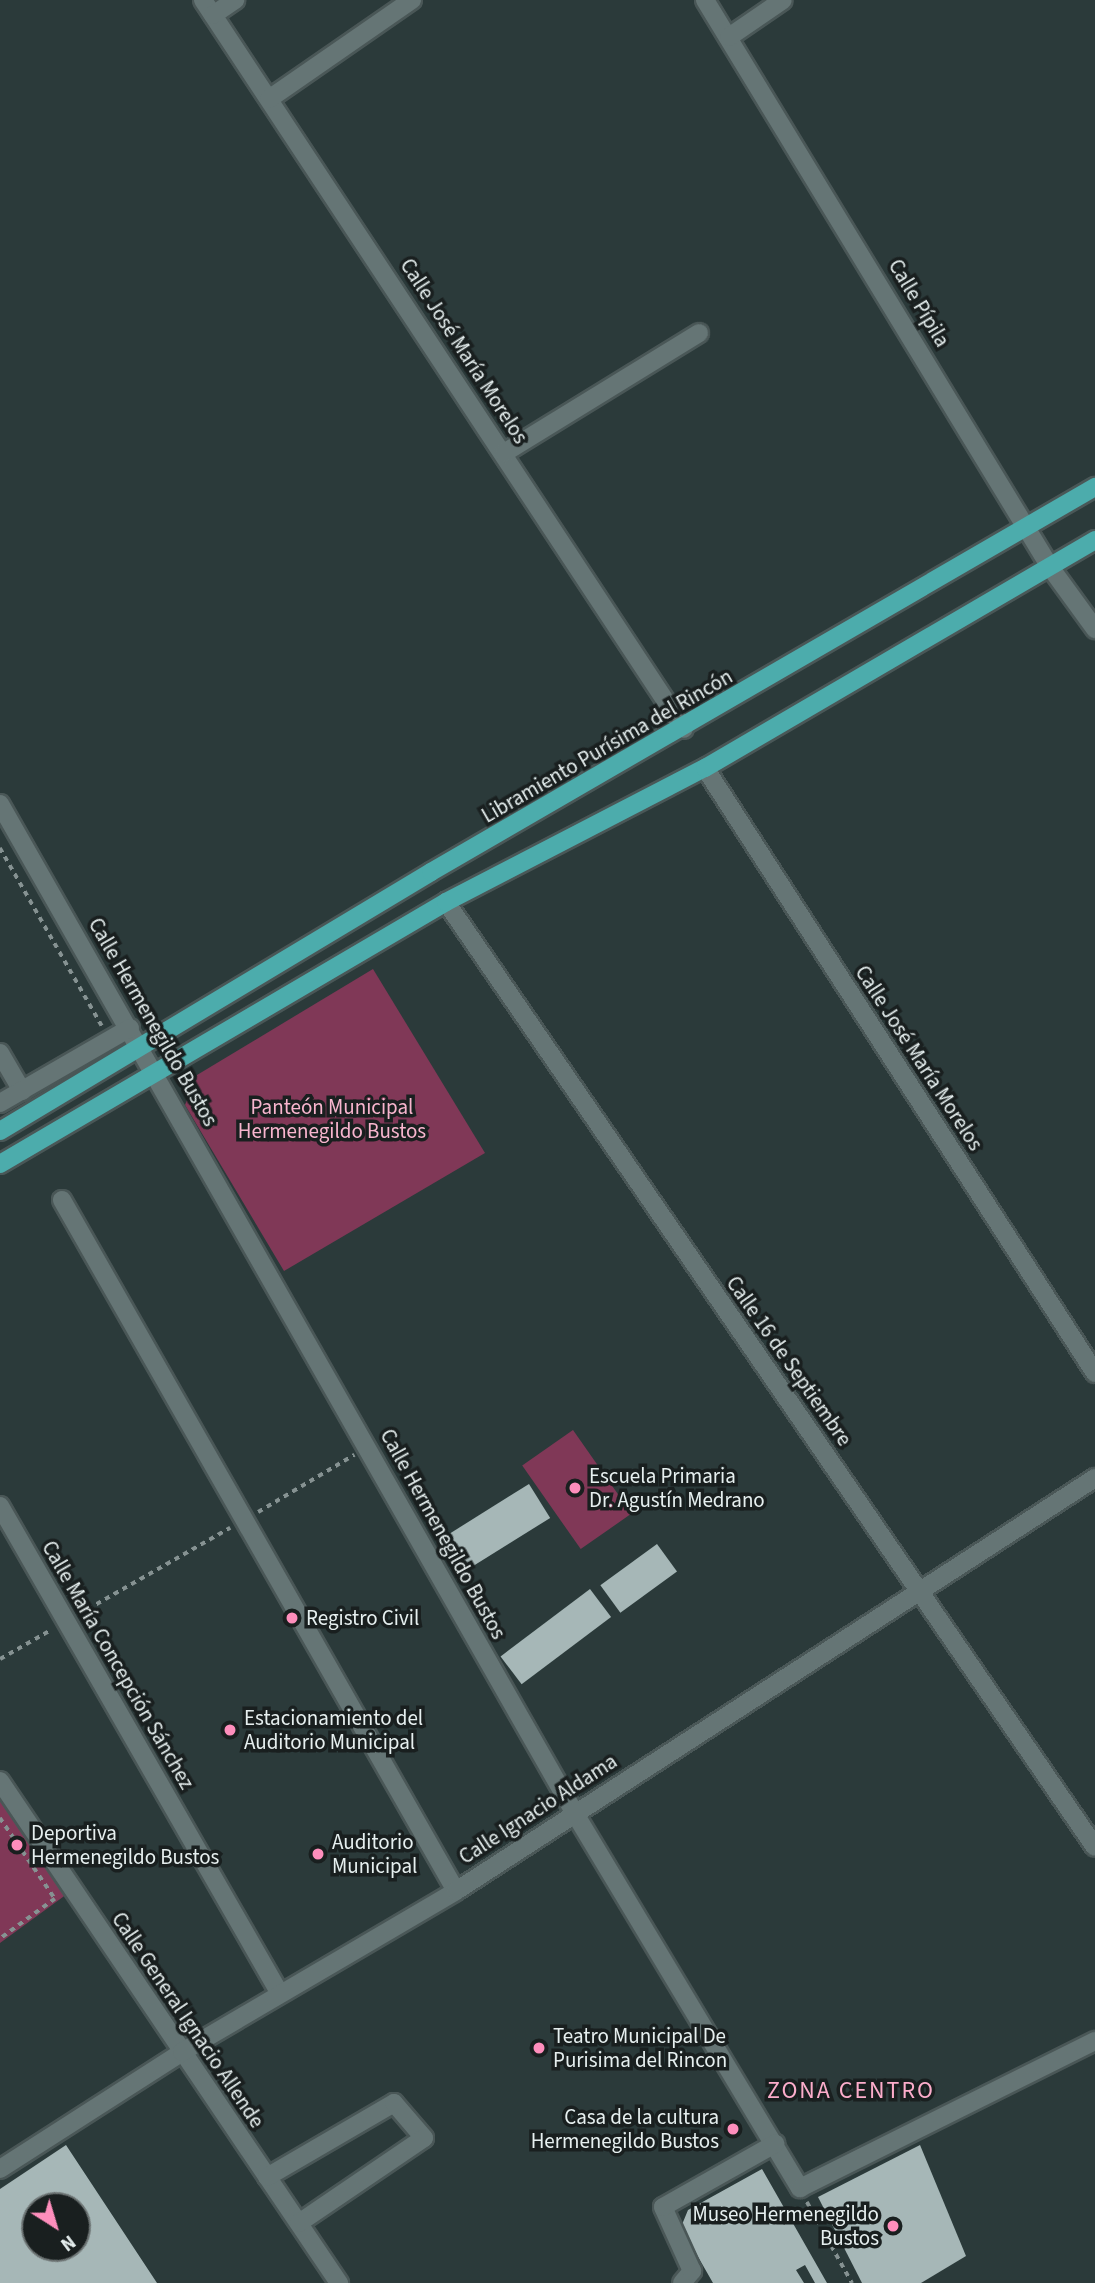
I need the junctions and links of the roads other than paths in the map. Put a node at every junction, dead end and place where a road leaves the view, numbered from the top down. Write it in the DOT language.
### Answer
graph roads {
  1 [pos="235,0"];
  2 [pos="412,0"];
  3 [pos="783,0"];
  4 [pos="710,2"];
  5 [pos="208,7"];
  6 [pos="729,37"];
  7 [pos="269,99"];
  8 [pos="699,333"];
  9 [pos="504,453"];
  10 [pos="1095,487"];
  11 [pos="1027,528"];
  12 [pos="1095,540"];
  13 [pos="1050,567"];
  14 [pos="1095,629"];
  15 [pos="684,729"];
  16 [pos="705,768"];
  17 [pos="0,804"];
  18 [pos="446,902"];
  19 [pos="130,1028"];
  20 [pos="141,1044"];
  21 [pos="0,1053"];
  22 [pos="156,1069"];
  23 [pos="22,1091"];
  24 [pos="0,1103"];
  25 [pos="0,1131"];
  26 [pos="0,1164"];
  27 [pos="62,1200"];
  28 [pos="1095,1373"];
  29 [pos="1095,1478"];
  30 [pos="0,1506"];
  31 [pos="920,1591"];
  32 [pos="0,1781"];
  33 [pos="574,1812"];
  34 [pos="1095,1847"];
  35 [pos="456,1891"];
  36 [pos="279,1992"];
  37 [pos="1095,2041"];
  38 [pos="182,2052"];
  39 [pos="775,2144"];
  40 [pos="0,2169"];
  41 [pos="267,2177"];
  42 [pos="299,2223"];
  43 [pos="683,2282"];
  44 [pos="340,2283"];
  1 -- 5 [label="street"];
  2 -- 7 [label="street"];
  3 -- 6 [label="street"];
  4 -- 6 [label="street, Calle Pípila"];
  5 -- 7 [label="street, Calle José María Morelos"];
  6 -- 11 [label="street, Calle Pípila"];
  7 -- 9 [label="street, Calle José María Morelos"];
  8 -- 9 [label="street"];
  9 -- 15 [label="street, Calle José María Morelos"];
  10 -- 11 [label="main road, Libramiento Purísima del Rincón"];
  11 -- 13 [label="street, Calle Pípila"];
  11 -- 15 [label="main road, Libramiento Purísima del Rincón"];
  12 -- 13 [label="main road"];
  13 -- 14 [label="street, Calle Pípila"];
  13 -- 16 [label="main road"];
  15 -- 20 [label="main road, Libramiento Purísima del Rincón"];
  16 -- 18 [label="main road"];
  16 -- 28 [label="street, Calle José María Morelos"];
  17 -- 19 [label="street, Calle Hermenegildo Bustos"];
  18 -- 22 [label="main road"];
  18 -- 31 [label="street, Calle 16 de Septiembre"];
  19 -- 20 [label="street, Calle Hermenegildo Bustos"];
  19 -- 23 [label="street"];
  20 -- 22 [label="street, Calle Hermenegildo Bustos"];
  20 -- 25 [label="main road, Libramiento Purísima del Rincón"];
  21 -- 23 [label="street"];
  22 -- 26 [label="main road"];
  22 -- 33 [label="street, Calle Hermenegildo Bustos"];
  23 -- 24 [label="street"];
  27 -- 35 [label="street"];
  29 -- 31 [label="street, Calle Ignacio Aldama"];
  30 -- 36 [label="street, Calle María Concepción Sánchez"];
  31 -- 33 [label="street, Calle Ignacio Aldama"];
  31 -- 34 [label="street, Calle 16 de Septiembre"];
  32 -- 38 [label="street, Calle General Ignacio Allende"];
  33 -- 35 [label="street, Calle Ignacio Aldama"];
  33 -- 39 [label="street, Calle Hermenegildo Bustos"];
  35 -- 36 [label="street, Calle Ignacio Aldama"];
  36 -- 38 [label="street, Calle Ignacio Aldama"];
  37 -- 39 [label="street, Calle Hermenegildo Bustos"];
  38 -- 40 [label="street, Calle Ignacio Aldama"];
  38 -- 41 [label="street, Calle General Ignacio Allende"];
  39 -- 43 [label="street"];
  41 -- 42 [label="street, Calle General Ignacio Allende"];
  41 -- 42 [label="street"];
  42 -- 44 [label="street, Calle General Ignacio Allende"];
}
